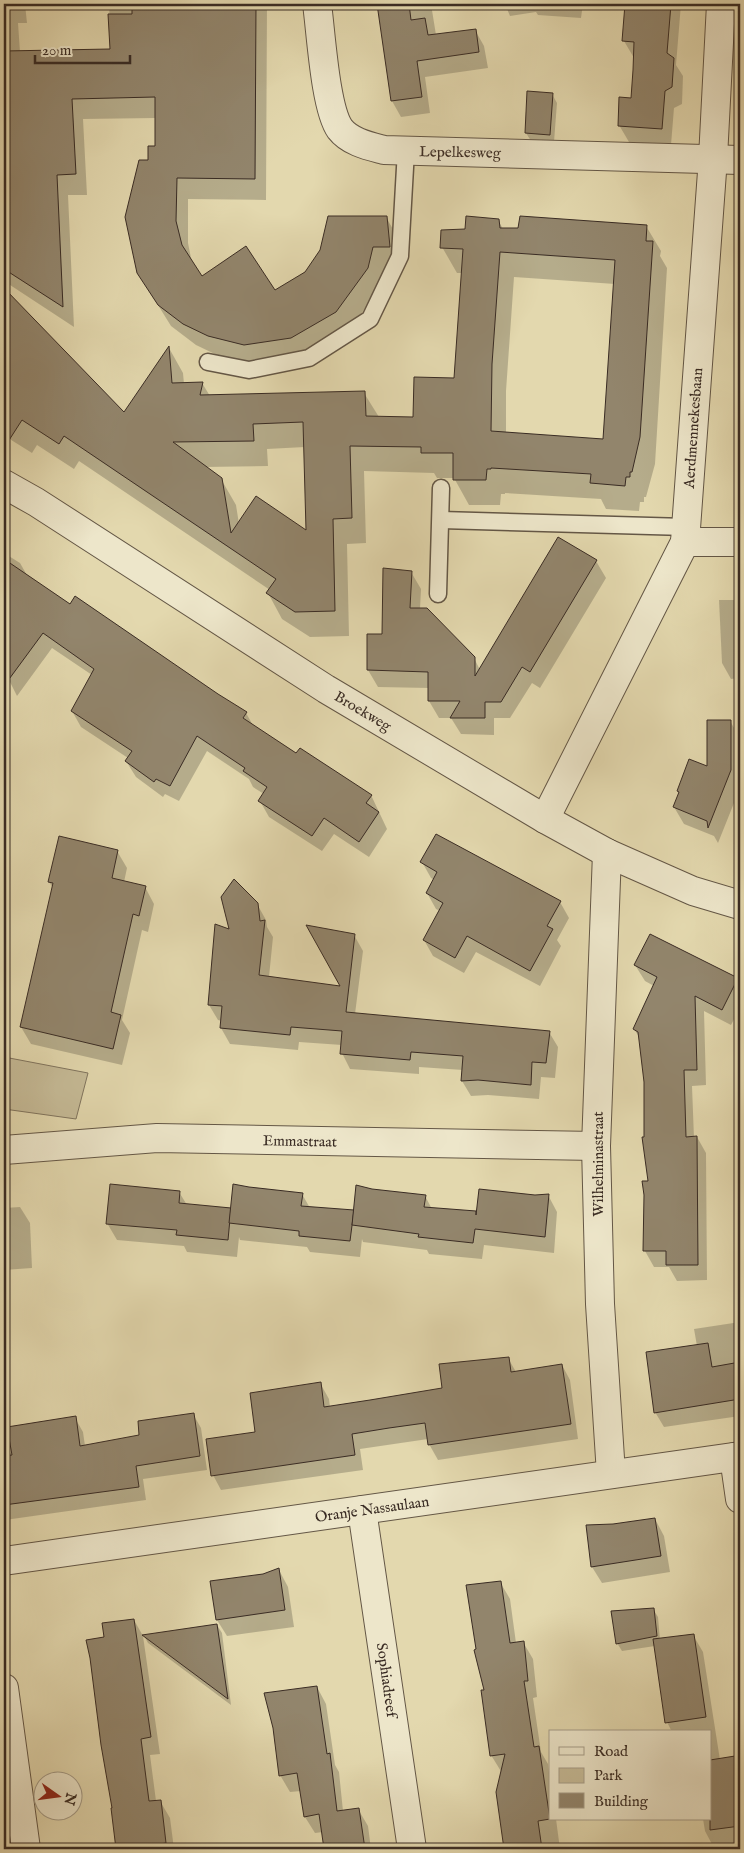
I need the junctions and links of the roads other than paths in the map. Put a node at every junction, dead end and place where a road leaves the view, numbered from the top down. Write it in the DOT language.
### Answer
graph roads {
  1 [pos="317,4"];
  2 [pos="721,4"];
  3 [pos="406,150"];
  4 [pos="713,158"];
  5 [pos="740,160"];
  6 [pos="208,362"];
  7 [pos="4,484"];
  8 [pos="442,488"];
  9 [pos="441,520"];
  10 [pos="686,534"];
  11 [pos="740,542"];
  12 [pos="438,594"];
  13 [pos="545,819"];
  14 [pos="607,853"];
  15 [pos="740,905"];
  16 [pos="596,1146"];
  17 [pos="4,1150"];
  18 [pos="737,1456"];
  19 [pos="611,1474"];
  20 [pos="740,1499"];
  21 [pos="362,1510"];
  22 [pos="4,1561"];
  23 [pos="4,1688"];
  24 [pos="26,1849"];
  25 [pos="412,1849"];
  1 -- 3 [label="street, Lepelkesweg"];
  2 -- 4 [label="street, Aerdmennekesbaan"];
  3 -- 4 [label="street, Lepelkesweg"];
  3 -- 6 [label="lane"];
  4 -- 5 [label="street, Lepelkesweg"];
  4 -- 10 [label="street, Aerdmennekesbaan"];
  7 -- 13 [label="street, Broekweg"];
  8 -- 9 [label="lane"];
  9 -- 10 [label="lane"];
  9 -- 12 [label="lane"];
  10 -- 11 [label="street"];
  10 -- 13 [label="street, Aerdmennekesbaan"];
  13 -- 14 [label="street, Broekweg"];
  14 -- 15 [label="street, Broekweg"];
  14 -- 16 [label="street, Wilhelminastraat"];
  16 -- 17 [label="street, Emmastraat"];
  16 -- 19 [label="street, Wilhelminastraat"];
  18 -- 19 [label="street, Oranje Nassaulaan"];
  18 -- 20 [label="street"];
  19 -- 21 [label="street, Oranje Nassaulaan"];
  21 -- 22 [label="street, Oranje Nassaulaan"];
  21 -- 25 [label="street, Sophiadreef"];
  23 -- 24 [label="street"];
}
